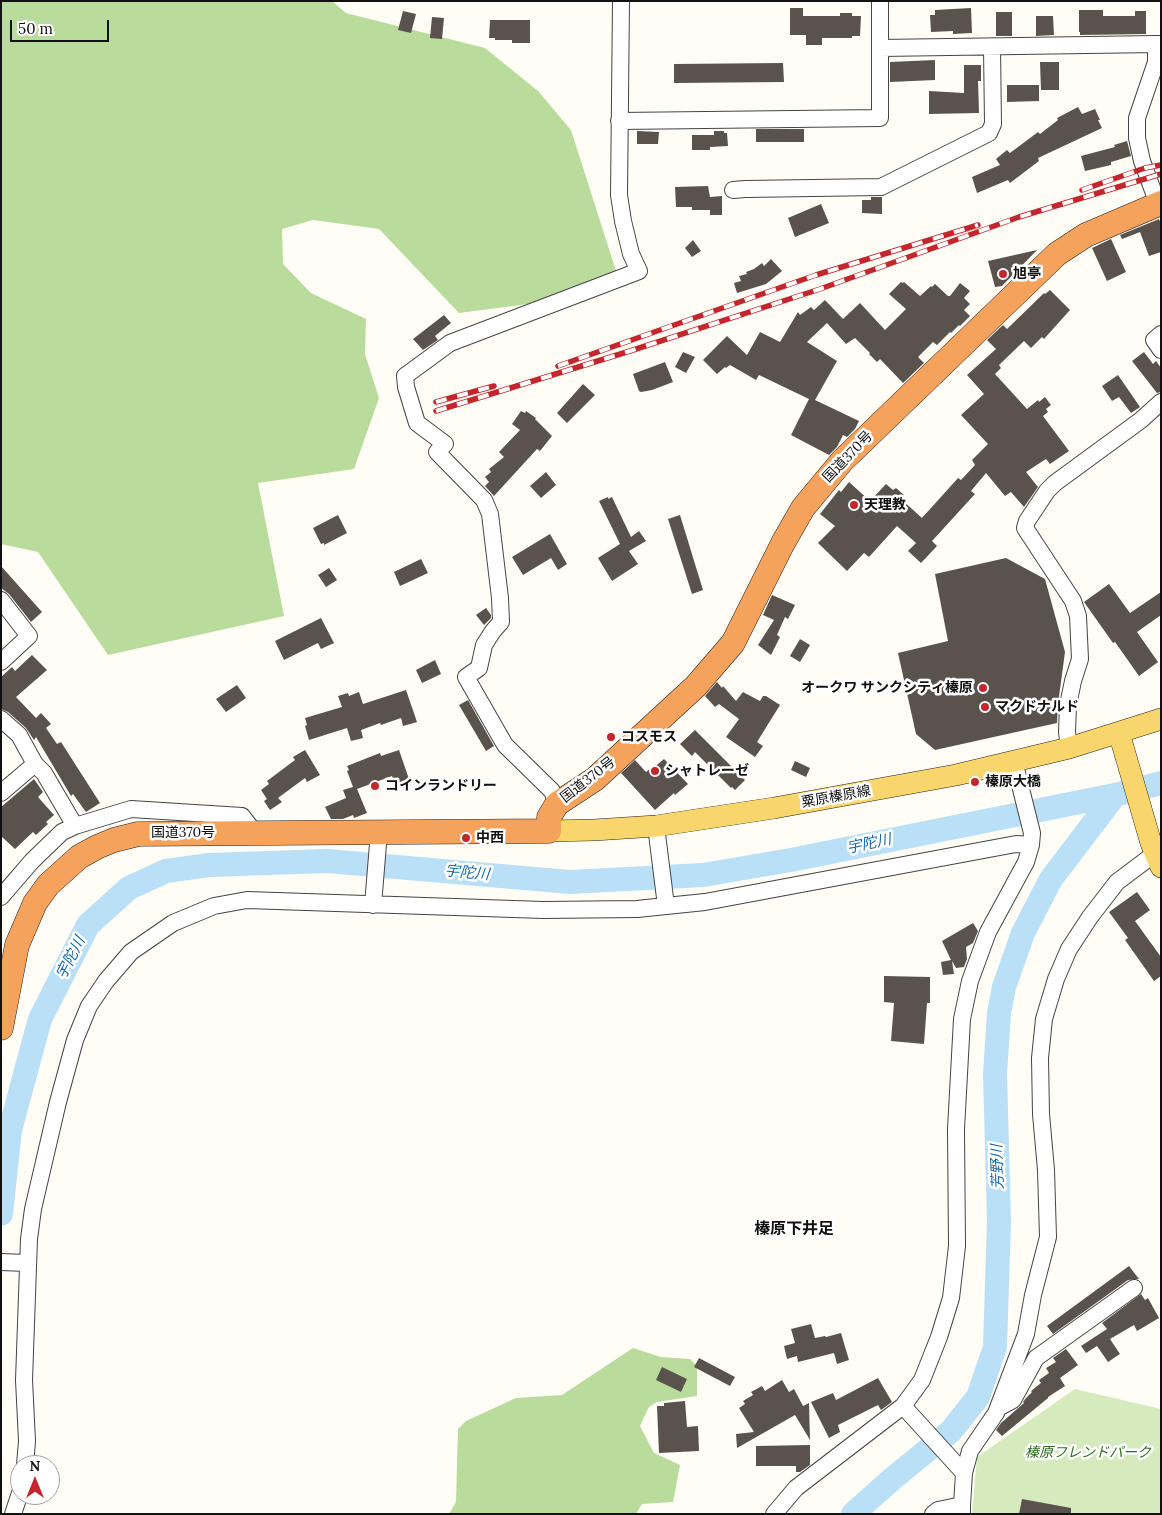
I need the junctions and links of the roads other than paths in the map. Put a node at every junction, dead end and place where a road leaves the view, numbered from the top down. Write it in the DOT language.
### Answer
graph roads {
  1 [pos="621,1"];
  2 [pos="880,1"];
  3 [pos="1158,44"];
  4 [pos="880,48"];
  5 [pos="992,48"];
  6 [pos="619,121"];
  7 [pos="733,190"];
  8 [pos="1160,203"];
  9 [pos="1161,334"];
  10 [pos="1161,350"];
  11 [pos="1161,402"];
  12 [pos="1,600"];
  13 [pos="1,662"];
  14 [pos="1,718"];
  15 [pos="1161,719"];
  16 [pos="1121,741"];
  17 [pos="1069,748"];
  18 [pos="1014,762"];
  19 [pos="35,764"];
  20 [pos="1,793"];
  21 [pos="557,804"];
  22 [pos="75,826"];
  23 [pos="549,831"];
  24 [pos="255,833"];
  25 [pos="459,833"];
  26 [pos="378,836"];
  27 [pos="657,836"];
  28 [pos="1032,839"];
  29 [pos="1157,853"];
  30 [pos="1,897"];
  31 [pos="373,902"];
  32 [pos="666,904"];
  33 [pos="1,1028"];
  34 [pos="1,1262"];
  35 [pos="25,1262"];
  36 [pos="1134,1288"];
  37 [pos="998,1408"];
  38 [pos="907,1411"];
  39 [pos="26,1455"];
  40 [pos="959,1466"];
  41 [pos="962,1510"];
  42 [pos="774,1514"];
  43 [pos="933,1514"];
  1 -- 6 [label="street"];
  2 -- 4 [label="street"];
  3 -- 5 [label="street"];
  3 -- 8 [label="street"];
  4 -- 5 [label="street"];
  4 -- 6 [label="street"];
  5 -- 7 [label="street"];
  6 -- 21 [label="street"];
  8 -- 21 [label="highway, 国道370号"];
  9 -- 10 [label="street"];
  11 -- 17 [label="street"];
  12 -- 13 [label="street"];
  14 -- 19 [label="street"];
  15 -- 16 [label="main road, 粟原榛原線"];
  16 -- 17 [label="main road, 粟原榛原線"];
  16 -- 29 [label="main road"];
  17 -- 18 [label="main road, 粟原榛原線"];
  18 -- 27 [label="main road, 粟原榛原線"];
  18 -- 28 [label="street"];
  19 -- 20 [label="street"];
  19 -- 22 [label="street"];
  21 -- 23 [label="highway, 国道370号"];
  21 -- 25 [label="highway"];
  22 -- 24 [label="street"];
  22 -- 30 [label="street"];
  23 -- 25 [label="highway, 国道370号"];
  23 -- 27 [label="main road, 粟原榛原線"];
  24 -- 26 [label="highway, 国道370号"];
  24 -- 33 [label="highway, 国道370号"];
  25 -- 26 [label="highway, 国道370号"];
  26 -- 31 [label="street"];
  27 -- 32 [label="street"];
  28 -- 32 [label="street"];
  28 -- 38 [label="street"];
  29 -- 37 [label="street"];
  31 -- 32 [label="street"];
  31 -- 35 [label="street"];
  34 -- 35 [label="street"];
  35 -- 39 [label="street"];
  36 -- 37 [label="street"];
  37 -- 40 [label="street"];
  38 -- 40 [label="street"];
  38 -- 42 [label="street"];
  40 -- 41 [label="street"];
  41 -- 43 [label="street"];
}
